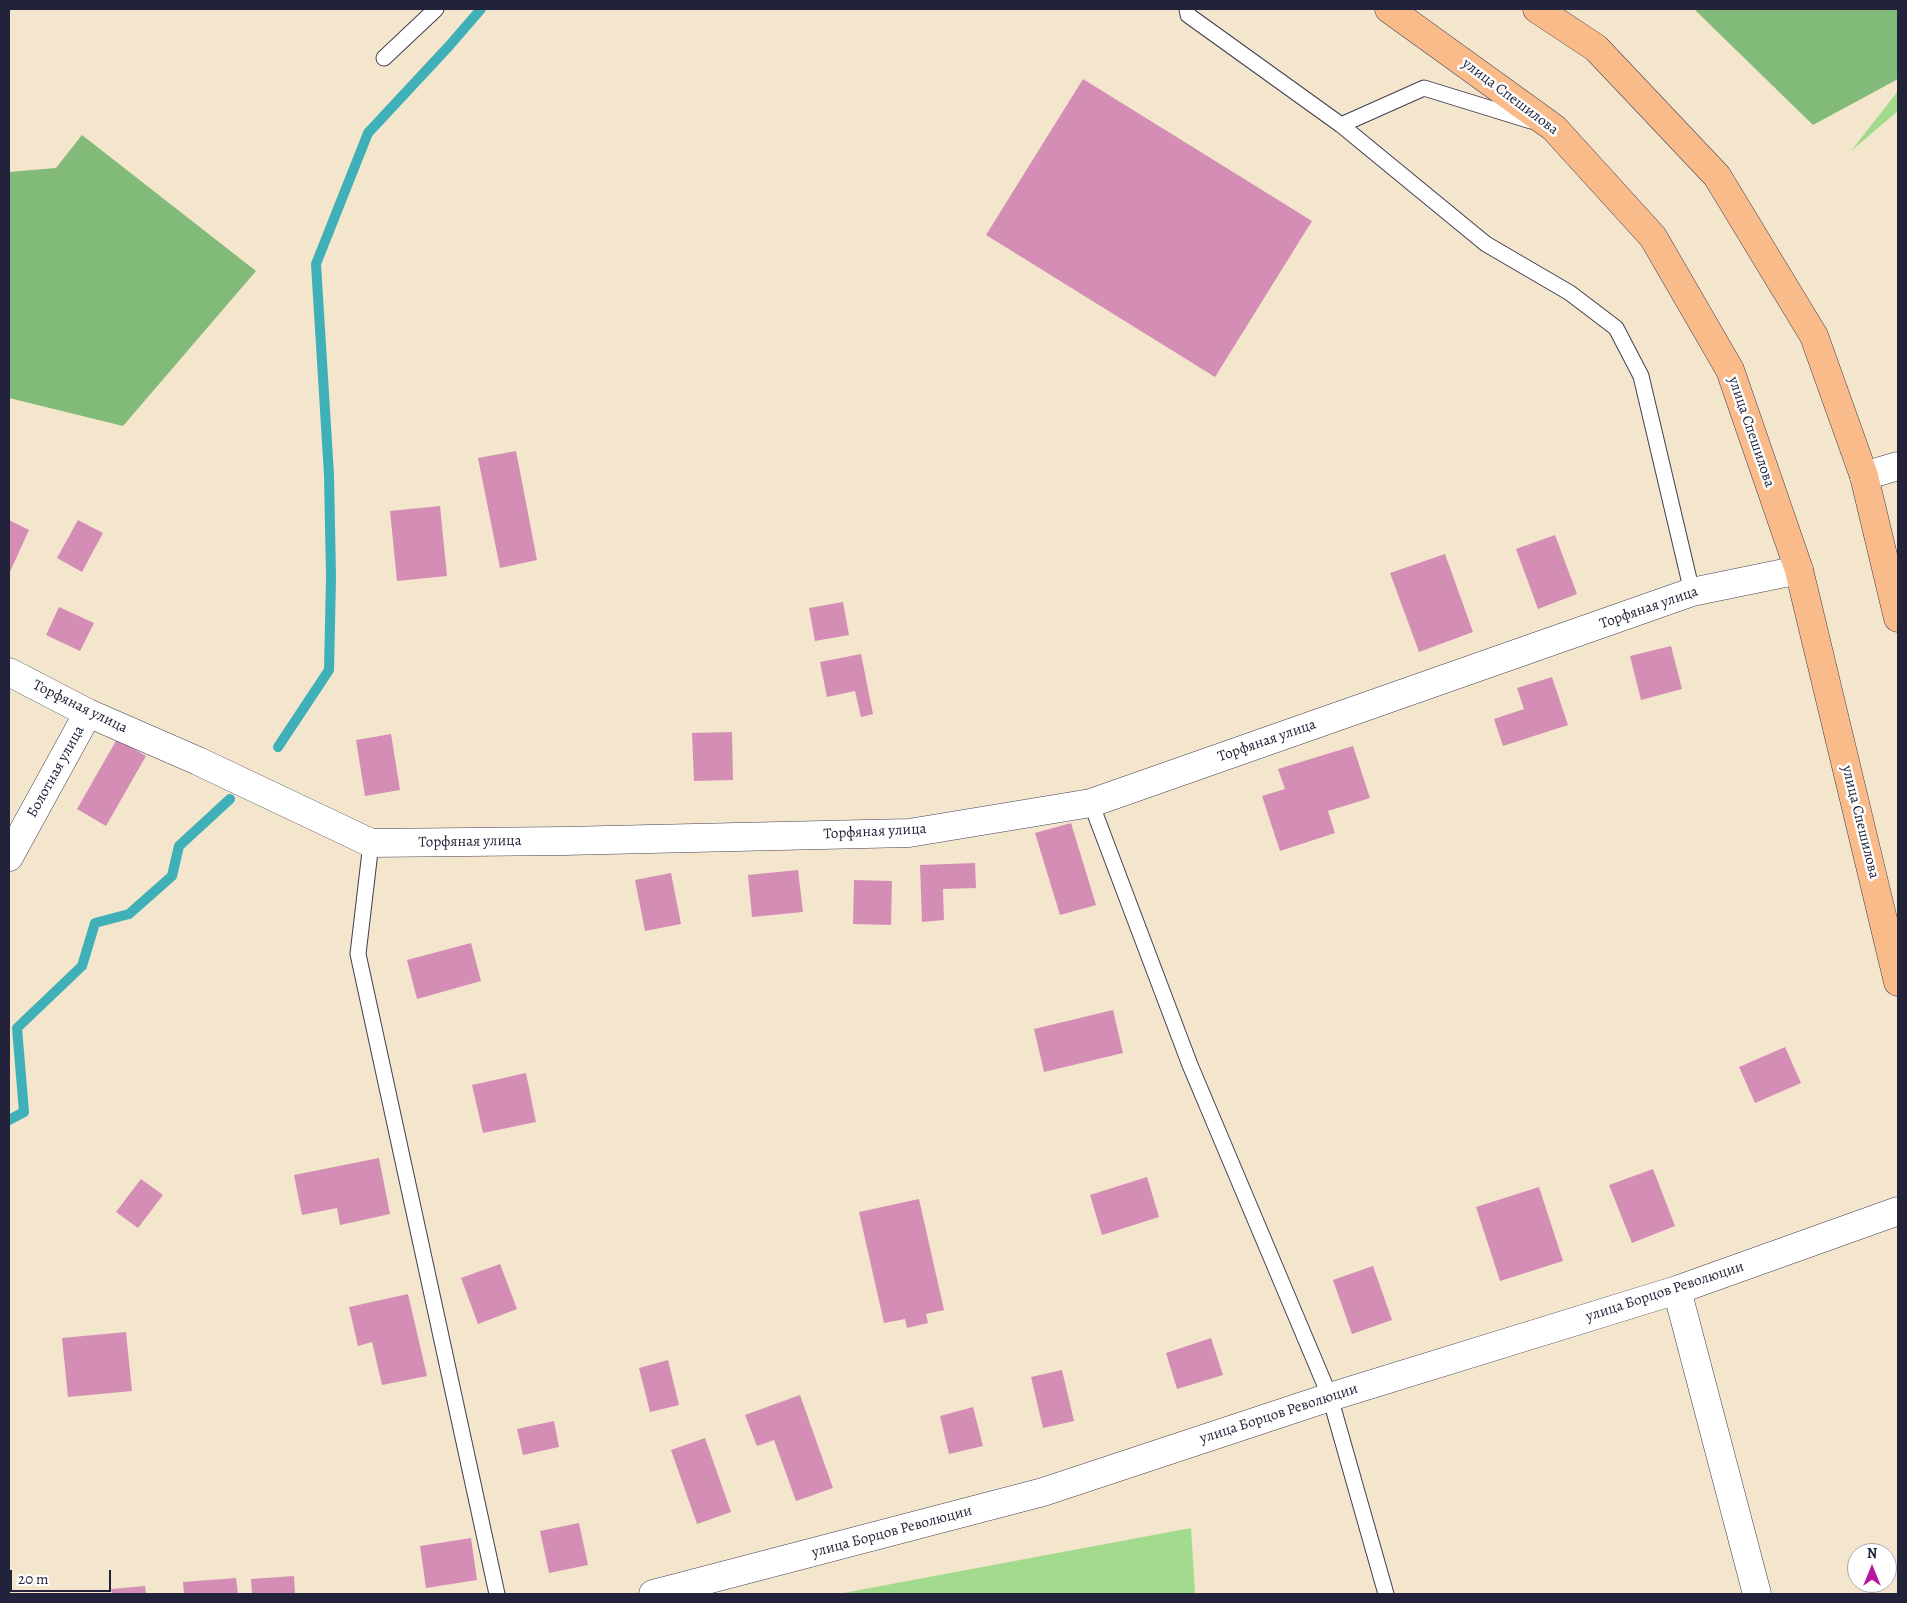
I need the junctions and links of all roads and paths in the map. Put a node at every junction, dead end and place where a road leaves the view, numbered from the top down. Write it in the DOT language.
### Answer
graph roads {
  1 [pos="436,9"];
  2 [pos="1187,9"];
  3 [pos="1389,9"];
  4 [pos="1536,9"];
  5 [pos="384,58"];
  6 [pos="1341,125"];
  7 [pos="1554,128"];
  8 [pos="1898,466"];
  9 [pos="1864,476"];
  10 [pos="1799,570"];
  11 [pos="1692,592"];
  12 [pos="1898,618"];
  13 [pos="9,672"];
  14 [pos="88,713"];
  15 [pos="1091,803"];
  16 [pos="371,844"];
  17 [pos="9,858"];
  18 [pos="1898,982"];
  19 [pos="1898,1211"];
  20 [pos="1677,1290"];
  21 [pos="1330,1397"];
  22 [pos="497,1594"];
  23 [pos="653,1594"];
  24 [pos="1386,1594"];
  25 [pos="1758,1594"];
  1 -- 5 [label="lane"];
  2 -- 6 [label="lane"];
  3 -- 7 [label="main road, улица Спешилова"];
  4 -- 9 [label="main road"];
  6 -- 7 [label="lane"];
  6 -- 11 [label="lane"];
  7 -- 10 [label="main road, улица Спешилова"];
  8 -- 9 [label="street"];
  9 -- 12 [label="main road"];
  10 -- 11 [label="street, Торфяная улица"];
  10 -- 18 [label="main road, улица Спешилова"];
  11 -- 15 [label="street, Торфяная улица"];
  13 -- 14 [label="street, Торфяная улица"];
  14 -- 16 [label="street, Торфяная улица"];
  14 -- 17 [label="street, Болотная улица"];
  15 -- 16 [label="street, Торфяная улица"];
  15 -- 21 [label="lane"];
  16 -- 22 [label="lane"];
  19 -- 20 [label="street, улица Борцов Революции"];
  20 -- 21 [label="street, улица Борцов Революции"];
  20 -- 25 [label="street"];
  21 -- 23 [label="street, улица Борцов Революции"];
  21 -- 24 [label="lane"];
}
